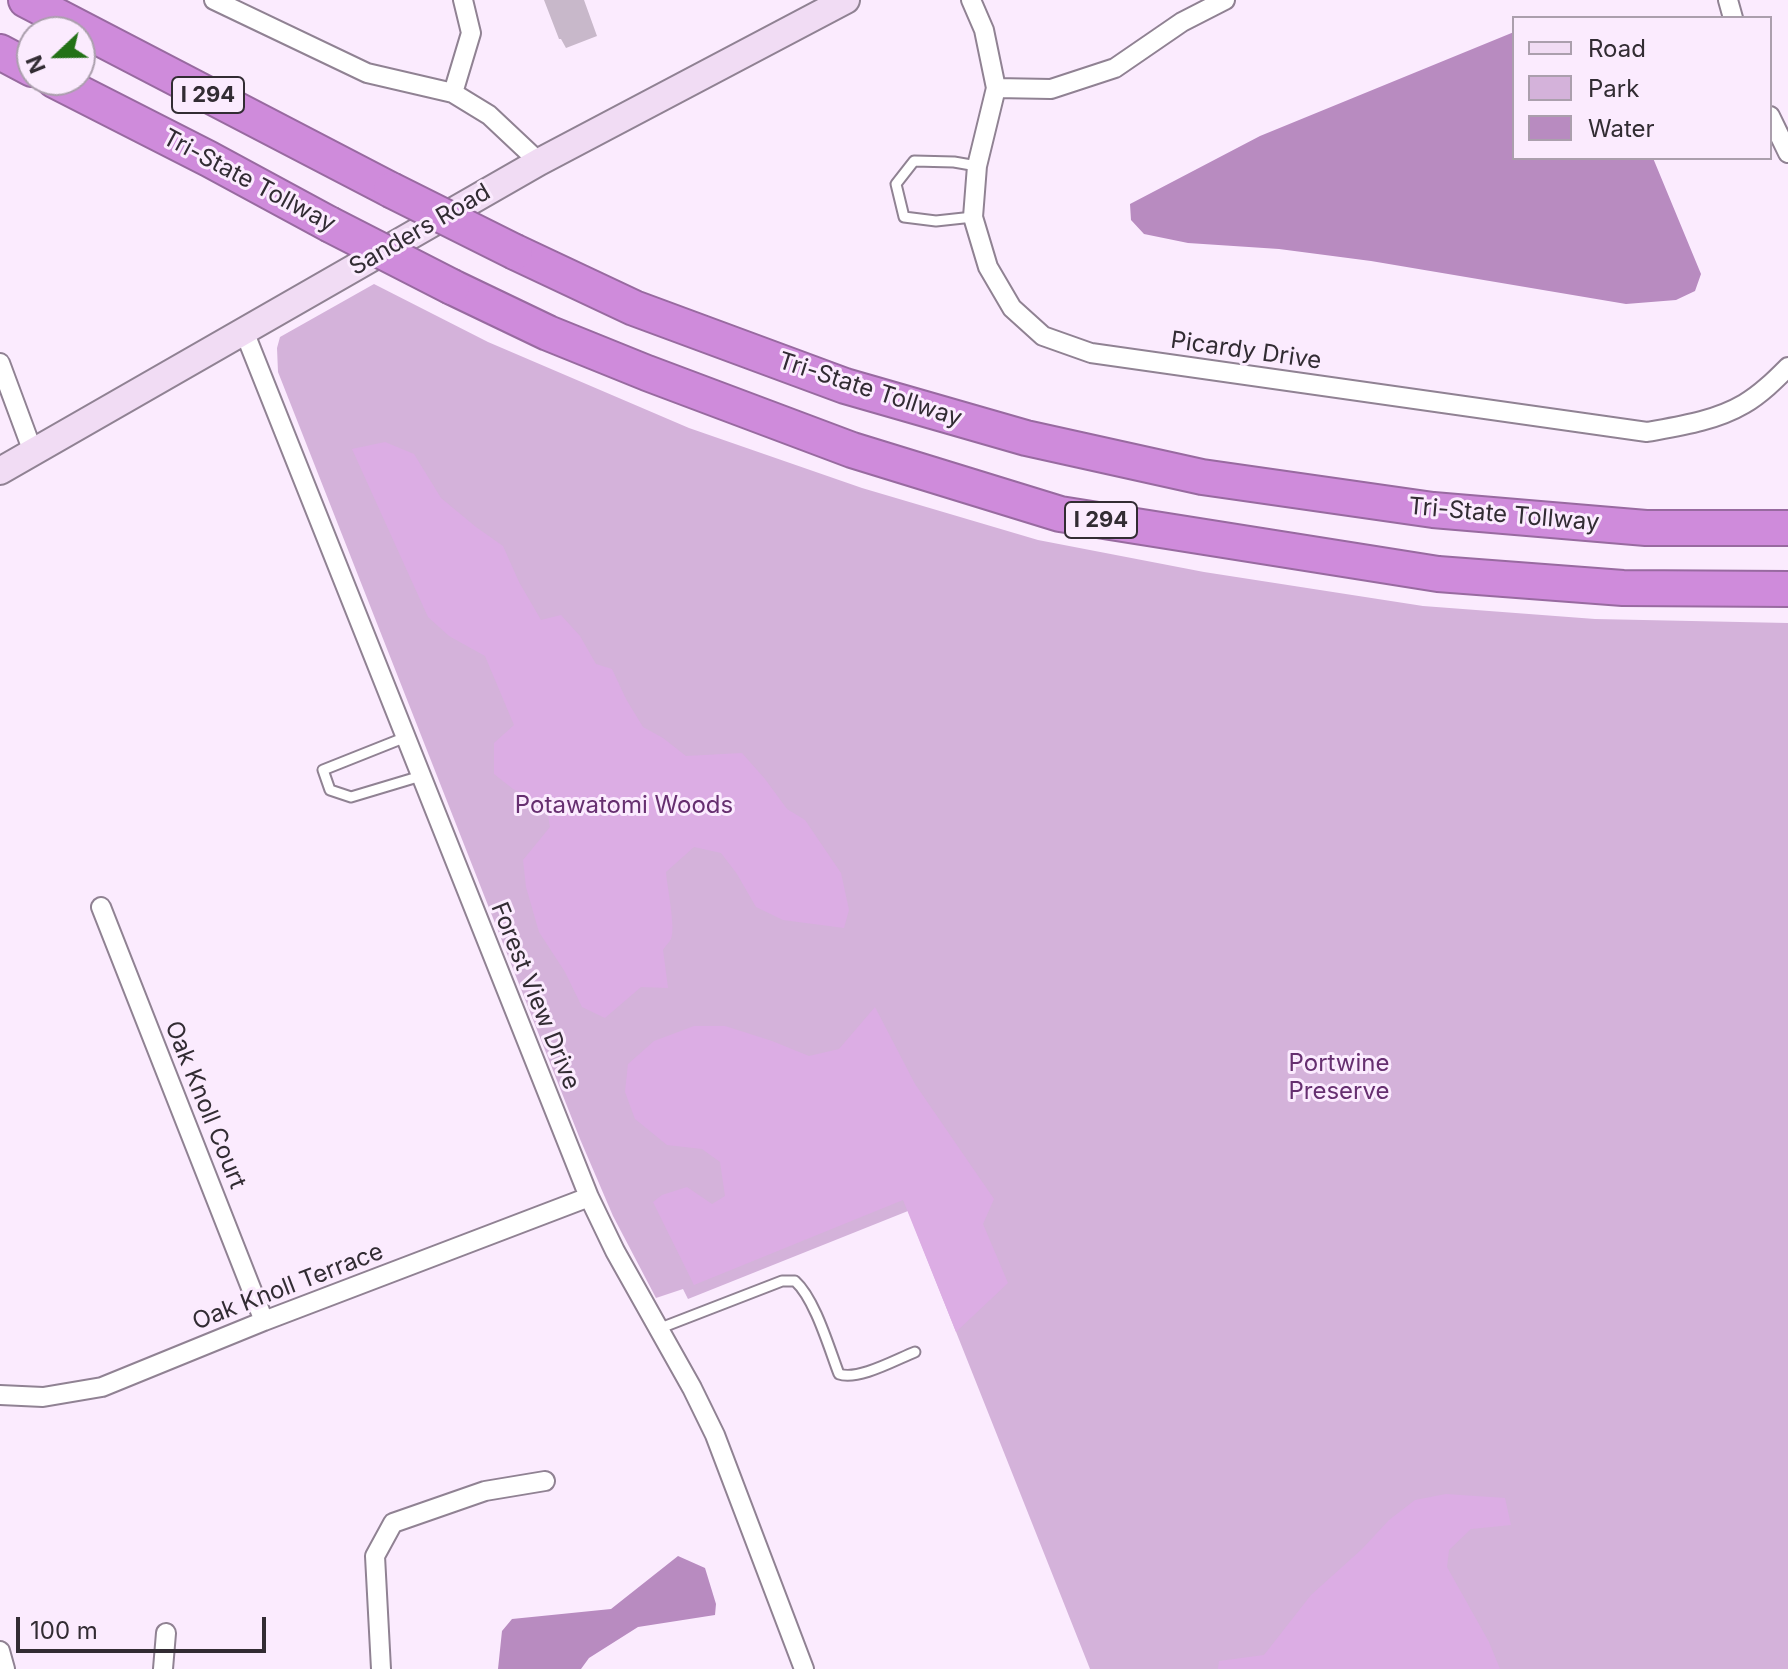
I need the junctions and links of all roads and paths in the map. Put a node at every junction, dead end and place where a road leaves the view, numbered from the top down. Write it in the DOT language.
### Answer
graph roads {
  1 [pos="26,0"];
  2 [pos="214,0"];
  3 [pos="463,0"];
  4 [pos="846,0"];
  5 [pos="971,0"];
  6 [pos="1225,0"];
  7 [pos="996,88"];
  8 [pos="453,93"];
  9 [pos="85,96"];
  10 [pos="1772,120"];
  11 [pos="1788,153"];
  12 [pos="539,162"];
  13 [pos="977,166"];
  14 [pos="973,217"];
  15 [pos="244,331"];
  16 [pos="0,363"];
  17 [pos="1788,367"];
  18 [pos="33,452"];
  19 [pos="0,471"];
  20 [pos="1788,528"];
  21 [pos="1788,589"];
  22 [pos="406,737"];
  23 [pos="422,776"];
  24 [pos="101,907"];
  25 [pos="589,1197"];
  26 [pos="264,1321"];
  27 [pos="658,1329"];
  28 [pos="915,1352"];
  29 [pos="0,1395"];
  30 [pos="545,1481"];
  31 [pos="166,1633"];
  32 [pos="0,1651"];
  33 [pos="5,1669"];
  34 [pos="163,1669"];
  35 [pos="381,1669"];
  36 [pos="804,1669"];
  1 -- 20 [label="highway, Tri-State Tollway / I 294, bridge"];
  2 -- 8 [label="street"];
  3 -- 8 [label="street"];
  4 -- 12 [label="main road, Sanders Road"];
  5 -- 7 [label="street, Picardy Drive"];
  6 -- 7 [label="street"];
  7 -- 13 [label="street, Picardy Drive"];
  8 -- 12 [label="street"];
  9 -- 21 [label="highway, Tri-State Tollway / I 294, bridge"];
  10 -- 11 [label="street"];
  12 -- 15 [label="main road, Sanders Road"];
  13 -- 14 [label="street, Picardy Drive"];
  13 -- 14 [label="lane"];
  14 -- 17 [label="street, Picardy Drive"];
  15 -- 18 [label="main road, Sanders Road"];
  15 -- 22 [label="street, Forest View Drive"];
  16 -- 18 [label="street"];
  18 -- 19 [label="main road, Sanders Road"];
  22 -- 23 [label="street, Forest View Drive"];
  22 -- 23 [label="lane"];
  23 -- 25 [label="street, Forest View Drive"];
  24 -- 26 [label="street, Oak Knoll Court"];
  25 -- 26 [label="street, Oak Knoll Terrace"];
  25 -- 27 [label="street, Forest View Drive"];
  26 -- 29 [label="street, Oak Knoll Terrace"];
  27 -- 28 [label="lane"];
  27 -- 36 [label="street, Forest View Drive"];
  30 -- 35 [label="street"];
  31 -- 34 [label="street"];
  32 -- 33 [label="street"];
}
